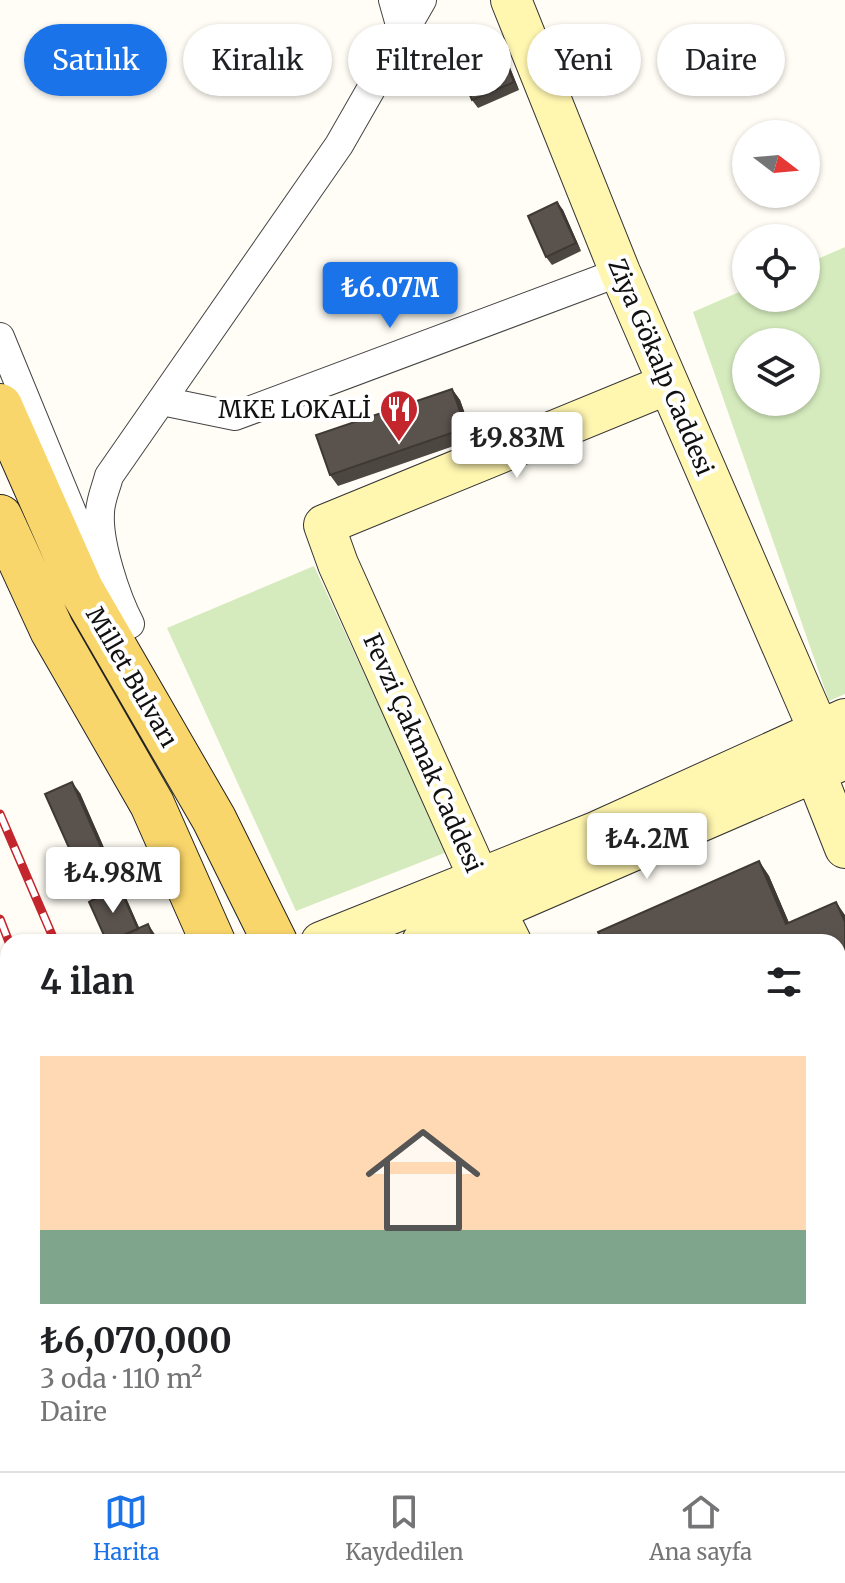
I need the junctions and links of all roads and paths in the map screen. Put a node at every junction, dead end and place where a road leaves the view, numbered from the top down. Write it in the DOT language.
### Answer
graph roads {
  1 [pos="393,0"];
  2 [pos="422,0"];
  3 [pos="511,0"];
  4 [pos="400,24"];
  5 [pos="407,24"];
  6 [pos="366,96"];
  7 [pos="620,272"];
  8 [pos="0,337"];
  9 [pos="668,384"];
  10 [pos="162,401"];
  11 [pos="0,406"];
  12 [pos="0,517"];
  13 [pos="111,573"];
  14 [pos="107,635"];
  15 [pos="831,745"];
  16 [pos="845,848"];
  17 [pos="496,910"];
  18 [pos="209,934"];
  19 [pos="271,934"];
  20 [pos="365,934"];
  21 [pos="440,934"];
  22 [pos="0,1031"];
  23 [pos="0,1044"];
  1 -- 4 [label="street"];
  2 -- 5 [label="street"];
  3 -- 7 [label="street, Ziya Gökalp Caddesi"];
  6 -- 10 [label="street"];
  7 -- 9 [label="street, Ziya Gökalp Caddesi"];
  7 -- 10 [label="street"];
  8 -- 13 [label="street"];
  9 -- 15 [label="street, Ziya Gökalp Caddesi"];
  9 -- 17 [label="street, Fevzi Çakmak Caddesi"];
  10 -- 13 [label="street"];
  11 -- 14 [label="main road, Millet Bulvarı"];
  12 -- 18 [label="main road, Millet Bulvarı"];
  13 -- 14 [label="street"];
  14 -- 19 [label="main road, Millet Bulvarı"];
  15 -- 16 [label="street, Ziya Gökalp Caddesi"];
  15 -- 17 [label="street"];
  17 -- 20 [label="street"];
  17 -- 21 [label="street"];
  22 -- 23 [label="street"];
}
